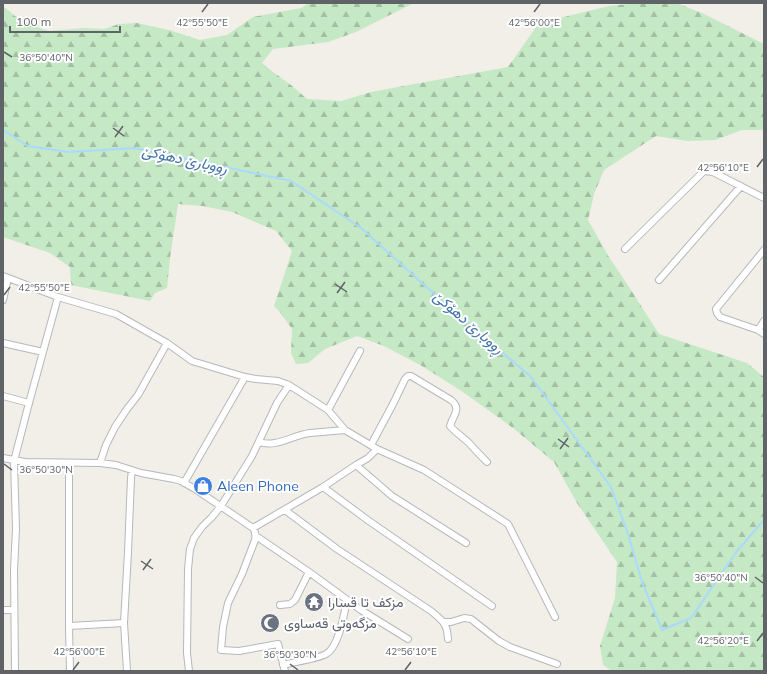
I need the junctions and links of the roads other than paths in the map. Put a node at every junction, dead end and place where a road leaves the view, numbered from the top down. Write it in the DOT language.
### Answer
graph roads {
  1 [pos="741,186"];
  2 [pos="764,198"];
  3 [pos="625,249"];
  4 [pos="764,250"];
  5 [pos="6,277"];
  6 [pos="659,280"];
  7 [pos="58,297"];
  8 [pos="3,300"];
  9 [pos="764,321"];
  10 [pos="758,330"];
  11 [pos="764,334"];
  12 [pos="3,343"];
  13 [pos="167,343"];
  14 [pos="43,352"];
  15 [pos="360,352"];
  16 [pos="245,377"];
  17 [pos="289,385"];
  18 [pos="3,396"];
  19 [pos="29,403"];
  20 [pos="328,410"];
  21 [pos="345,430"];
  22 [pos="259,442"];
  23 [pos="370,445"];
  24 [pos="377,449"];
  25 [pos="3,458"];
  26 [pos="14,461"];
  27 [pos="487,462"];
  28 [pos="69,463"];
  29 [pos="100,463"];
  30 [pos="356,465"];
  31 [pos="132,470"];
  32 [pos="184,483"];
  33 [pos="323,487"];
  34 [pos="221,506"];
  35 [pos="285,510"];
  36 [pos="253,528"];
  37 [pos="256,536"];
  38 [pos="466,544"];
  39 [pos="309,572"];
  40 [pos="347,600"];
  41 [pos="280,605"];
  42 [pos="492,606"];
  43 [pos="3,610"];
  44 [pos="14,610"];
  45 [pos="555,617"];
  46 [pos="444,622"];
  47 [pos="124,623"];
  48 [pos="69,626"];
  49 [pos="408,639"];
  50 [pos="448,639"];
  51 [pos="557,664"];
  52 [pos="284,668"];
  53 [pos="15,671"];
  54 [pos="70,671"];
  55 [pos="126,671"];
  56 [pos="189,671"];
  1 -- 2 [label="street"];
  1 -- 3 [label="street"];
  1 -- 6 [label="street"];
  4 -- 10 [label="street"];
  5 -- 7 [label="street"];
  5 -- 8 [label="street"];
  7 -- 13 [label="street"];
  7 -- 14 [label="street"];
  9 -- 10 [label="street"];
  10 -- 11 [label="street"];
  12 -- 14 [label="street"];
  13 -- 16 [label="street"];
  13 -- 29 [label="street"];
  14 -- 19 [label="street"];
  15 -- 20 [label="street"];
  16 -- 17 [label="street"];
  16 -- 32 [label="street"];
  17 -- 20 [label="street"];
  17 -- 22 [label="street"];
  18 -- 19 [label="street"];
  19 -- 26 [label="street"];
  20 -- 21 [label="street"];
  21 -- 22 [label="street"];
  21 -- 23 [label="street"];
  22 -- 34 [label="street"];
  23 -- 24 [label="street"];
  23 -- 27 [label="street"];
  24 -- 30 [label="street"];
  24 -- 45 [label="street"];
  25 -- 26 [label="street"];
  26 -- 28 [label="street"];
  26 -- 44 [label="street"];
  28 -- 29 [label="street"];
  28 -- 48 [label="street"];
  29 -- 31 [label="street"];
  30 -- 33 [label="street"];
  30 -- 38 [label="street"];
  31 -- 32 [label="street"];
  31 -- 47 [label="street"];
  32 -- 34 [label="street"];
  33 -- 35 [label="street"];
  33 -- 42 [label="street"];
  34 -- 36 [label="street"];
  34 -- 56 [label="street"];
  35 -- 36 [label="street"];
  35 -- 46 [label="street"];
  36 -- 37 [label="street"];
  37 -- 39 [label="street"];
  37 -- 52 [label="street"];
  39 -- 40 [label="street"];
  39 -- 41 [label="street"];
  40 -- 49 [label="street"];
  40 -- 52 [label="street"];
  43 -- 44 [label="street"];
  44 -- 53 [label="street"];
  46 -- 50 [label="street"];
  46 -- 51 [label="street"];
  47 -- 48 [label="street"];
  47 -- 55 [label="street"];
  48 -- 54 [label="street"];
}
